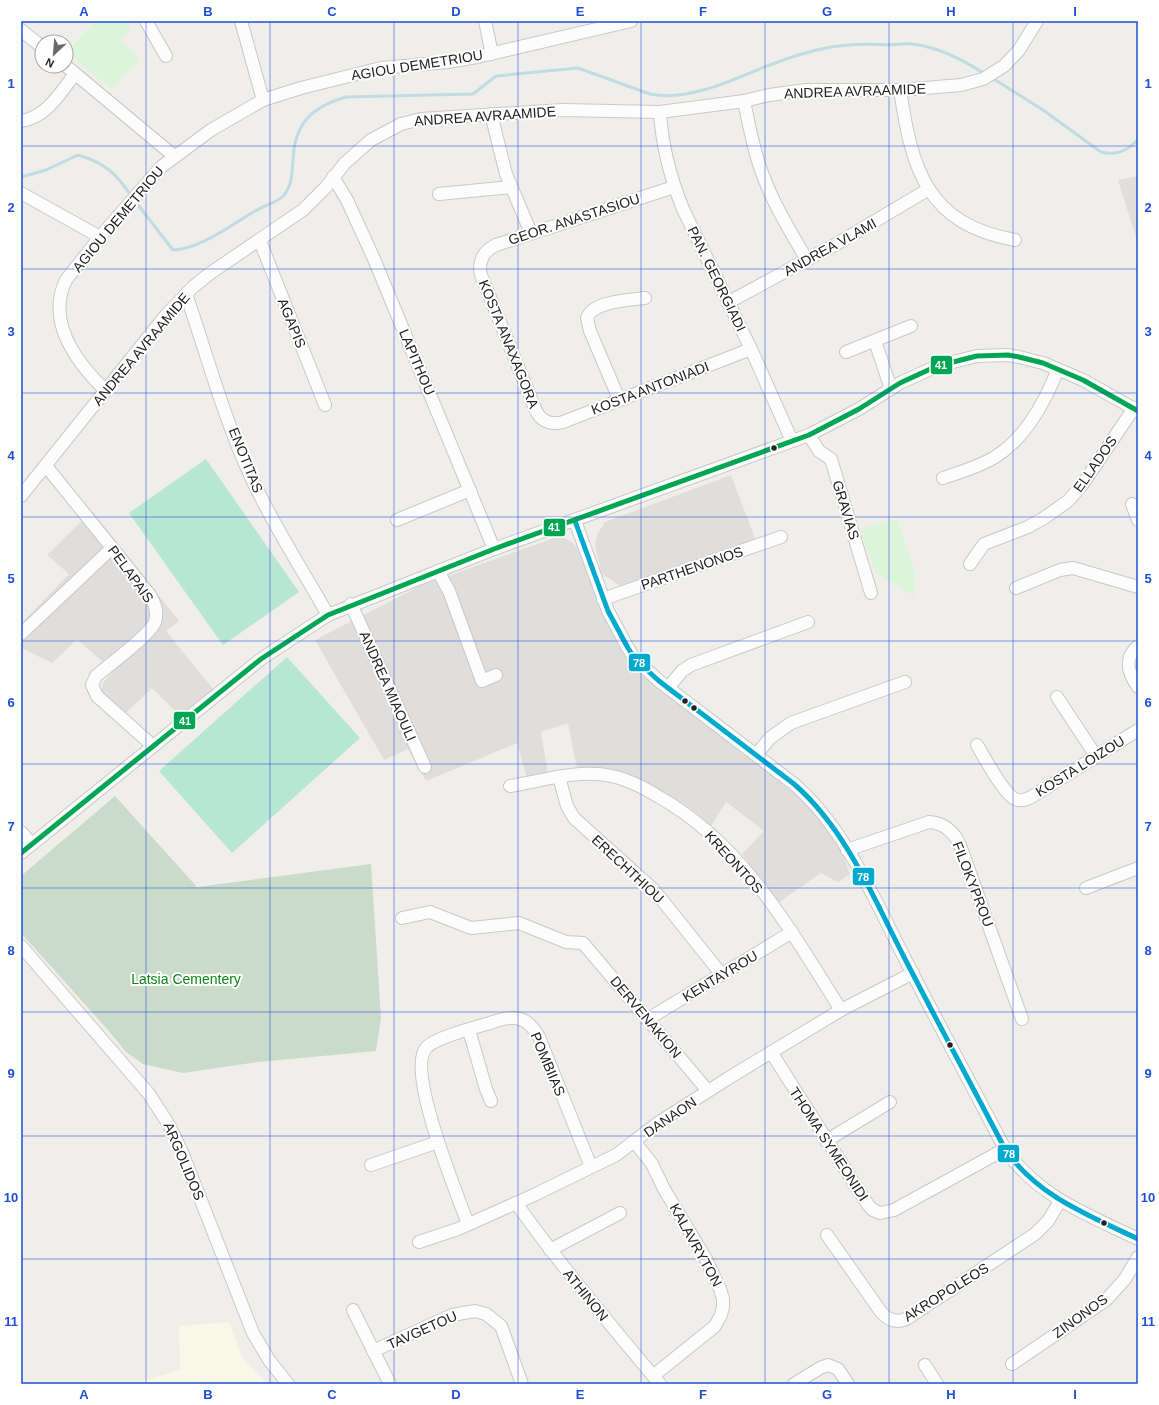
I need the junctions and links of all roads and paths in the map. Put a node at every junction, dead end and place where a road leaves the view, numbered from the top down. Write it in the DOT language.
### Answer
graph roads {
  1 [pos="146,21"];
  2 [pos="241,21"];
  3 [pos="485,21"];
  4 [pos="631,21"];
  5 [pos="1037,21"];
  6 [pos="598,25"];
  7 [pos="21,30"];
  8 [pos="34,41"];
  9 [pos="492,54"];
  10 [pos="166,56"];
  11 [pos="75,74"];
  12 [pos="900,90"];
  13 [pos="263,100"];
  14 [pos="744,101"];
  15 [pos="660,112"];
  16 [pos="491,114"];
  17 [pos="21,120"];
  18 [pos="174,156"];
  19 [pos="333,177"];
  20 [pos="511,187"];
  21 [pos="674,187"];
  22 [pos="928,189"];
  23 [pos="21,193"];
  24 [pos="439,194"];
  25 [pos="530,233"];
  26 [pos="100,237"];
  27 [pos="1015,240"];
  28 [pos="260,241"];
  29 [pos="481,260"];
  30 [pos="807,260"];
  31 [pos="186,294"];
  32 [pos="645,298"];
  33 [pos="729,302"];
  34 [pos="911,326"];
  35 [pos="875,340"];
  36 [pos="751,349"];
  37 [pos="846,352"];
  38 [pos="1058,369"];
  39 [pos="891,389"];
  40 [pos="105,390"];
  41 [pos="619,399"];
  42 [pos="325,405"];
  43 [pos="1136,410"];
  44 [pos="547,422"];
  45 [pos="809,435"];
  46 [pos="792,441"];
  47 [pos="46,466"];
  48 [pos="943,478"];
  49 [pos="470,490"];
  50 [pos="21,496"];
  51 [pos="1132,504"];
  52 [pos="397,520"];
  53 [pos="1138,520"];
  54 [pos="574,522"];
  55 [pos="781,538"];
  56 [pos="112,548"];
  57 [pos="494,549"];
  58 [pos="970,564"];
  59 [pos="438,571"];
  60 [pos="1138,587"];
  61 [pos="1016,588"];
  62 [pos="871,593"];
  63 [pos="603,599"];
  64 [pos="351,604"];
  65 [pos="328,615"];
  66 [pos="808,622"];
  67 [pos="21,634"];
  68 [pos="1138,646"];
  69 [pos="496,675"];
  70 [pos="905,682"];
  71 [pos="1138,687"];
  72 [pos="668,688"];
  73 [pos="1057,697"];
  74 [pos="1138,730"];
  75 [pos="977,745"];
  76 [pos="153,746"];
  77 [pos="757,754"];
  78 [pos="1096,756"];
  79 [pos="425,767"];
  80 [pos="559,777"];
  81 [pos="510,786"];
  82 [pos="21,832"];
  83 [pos="32,844"];
  84 [pos="847,850"];
  85 [pos="21,854"];
  86 [pos="1138,868"];
  87 [pos="1086,888"];
  88 [pos="402,918"];
  89 [pos="792,932"];
  90 [pos="21,946"];
  91 [pos="912,973"];
  92 [pos="722,975"];
  93 [pos="841,1010"];
  94 [pos="648,1019"];
  95 [pos="1022,1019"];
  96 [pos="470,1030"];
  97 [pos="771,1052"];
  98 [pos="708,1091"];
  99 [pos="491,1101"];
  100 [pos="890,1102"];
  101 [pos="634,1141"];
  102 [pos="826,1141"];
  103 [pos="438,1142"];
  104 [pos="1005,1149"];
  105 [pos="371,1165"];
  106 [pos="591,1168"];
  107 [pos="1060,1201"];
  108 [pos="516,1203"];
  109 [pos="620,1213"];
  110 [pos="468,1224"];
  111 [pos="827,1235"];
  112 [pos="1138,1239"];
  113 [pos="418,1242"];
  114 [pos="550,1250"];
  115 [pos="1138,1257"];
  116 [pos="353,1310"];
  117 [pos="373,1351"];
  118 [pos="1012,1364"];
  119 [pos="925,1365"];
  120 [pos="656,1380"];
  121 [pos="288,1384"];
  122 [pos="390,1384"];
  123 [pos="522,1384"];
  124 [pos="794,1384"];
  125 [pos="848,1384"];
  126 [pos="937,1384"];
  1 -- 10 [label="street"];
  2 -- 13 [label="street"];
  3 -- 9 [label="street"];
  4 -- 6 [label="street, AGIOU DEMETRIOU"];
  5 -- 12 [label="street, ANDREA AVRAAMIDE"];
  6 -- 9 [label="street, AGIOU DEMETRIOU"];
  7 -- 8 [label="street"];
  9 -- 13 [label="street, AGIOU DEMETRIOU"];
  11 -- 17 [label="street"];
  11 -- 18 [label="street"];
  12 -- 14 [label="street, ANDREA AVRAAMIDE"];
  12 -- 22 [label="street"];
  13 -- 18 [label="street, AGIOU DEMETRIOU"];
  14 -- 15 [label="street, ANDREA AVRAAMIDE"];
  14 -- 30 [label="street"];
  15 -- 16 [label="street, ANDREA AVRAAMIDE"];
  15 -- 21 [label="street, PAN. GEORGIADI"];
  16 -- 19 [label="street, ANDREA AVRAAMIDE"];
  16 -- 20 [label="street"];
  18 -- 26 [label="street, AGIOU DEMETRIOU"];
  19 -- 28 [label="street, ANDREA AVRAAMIDE"];
  19 -- 49 [label="street, LAPITHOU"];
  20 -- 24 [label="street"];
  20 -- 25 [label="street"];
  21 -- 25 [label="street, GEOR. ANASTASIOU"];
  21 -- 33 [label="street, PAN. GEORGIADI"];
  22 -- 27 [label="street"];
  22 -- 30 [label="street, ANDREA VLAMI"];
  23 -- 26 [label="street"];
  25 -- 29 [label="street, GEOR. ANASTASIOU"];
  26 -- 40 [label="street, AGIOU DEMETRIOU"];
  28 -- 31 [label="street, ANDREA AVRAAMIDE"];
  28 -- 42 [label="street, AGAPIS"];
  29 -- 44 [label="street, KOSTA ANAXAGORA"];
  30 -- 33 [label="street, ANDREA VLAMI"];
  31 -- 40 [label="street, ANDREA AVRAAMIDE"];
  31 -- 65 [label="street, ENOTITAS"];
  32 -- 41 [label="street"];
  33 -- 36 [label="street, PAN. GEORGIADI"];
  34 -- 35 [label="street"];
  35 -- 37 [label="street"];
  35 -- 39 [label="street"];
  36 -- 41 [label="street, KOSTA ANTONIADI"];
  36 -- 46 [label="street, PAN. GEORGIADI"];
  38 -- 39 [label="street"];
  38 -- 43 [label="street"];
  38 -- 48 [label="street"];
  39 -- 45 [label="street"];
  40 -- 47 [label="street, ANDREA AVRAAMIDE"];
  41 -- 44 [label="street, KOSTA ANTONIADI"];
  43 -- 58 [label="street, ELLADOS"];
  45 -- 46 [label="street"];
  45 -- 62 [label="street, GRAVIAS"];
  46 -- 54 [label="street"];
  47 -- 50 [label="street, ANDREA AVRAAMIDE"];
  47 -- 56 [label="street, PELAPAIS"];
  49 -- 52 [label="street"];
  49 -- 57 [label="street, LAPITHOU"];
  51 -- 53 [label="street"];
  54 -- 57 [label="street"];
  54 -- 63 [label="street"];
  55 -- 63 [label="street, PARTHENONOS"];
  56 -- 67 [label="street"];
  56 -- 76 [label="street, PELAPAIS"];
  57 -- 59 [label="street"];
  59 -- 64 [label="street"];
  59 -- 69 [label="street"];
  60 -- 61 [label="street"];
  63 -- 72 [label="street"];
  64 -- 65 [label="street"];
  64 -- 79 [label="street, ANDREA MIAOULI"];
  65 -- 76 [label="street"];
  66 -- 72 [label="street"];
  68 -- 71 [label="street"];
  70 -- 77 [label="street"];
  72 -- 77 [label="street"];
  73 -- 78 [label="street"];
  74 -- 78 [label="street, KOSTA LOIZOU"];
  75 -- 78 [label="street, KOSTA LOIZOU"];
  76 -- 83 [label="street"];
  77 -- 84 [label="street"];
  80 -- 81 [label="street, KREONTOS"];
  80 -- 89 [label="street, KREONTOS"];
  80 -- 92 [label="street, ERECHTHIOU"];
  82 -- 83 [label="street"];
  83 -- 85 [label="street"];
  84 -- 91 [label="street"];
  84 -- 95 [label="street, FILOKYPROU"];
  86 -- 87 [label="street"];
  88 -- 94 [label="street, DERVENAKION"];
  89 -- 92 [label="street, KENTAYROU"];
  89 -- 93 [label="street, KREONTOS"];
  90 -- 121 [label="street, ARGOLIDOS"];
  91 -- 93 [label="street, DANAON"];
  91 -- 104 [label="street"];
  92 -- 94 [label="street, KENTAYROU"];
  93 -- 97 [label="street, DANAON"];
  94 -- 98 [label="street, DERVENAKION"];
  96 -- 99 [label="street"];
  96 -- 103 [label="street, POMBIIAS"];
  96 -- 106 [label="street, POMBIIAS"];
  97 -- 98 [label="street, DANAON"];
  97 -- 102 [label="street, THOMA SYMEONIDI"];
  98 -- 101 [label="street, DANAON"];
  100 -- 102 [label="street"];
  101 -- 106 [label="street, DANAON"];
  101 -- 120 [label="street, KALAVRYTON"];
  102 -- 104 [label="street, THOMA SYMEONIDI"];
  103 -- 105 [label="street"];
  103 -- 110 [label="street"];
  104 -- 107 [label="street"];
  106 -- 108 [label="street, DANAON"];
  107 -- 111 [label="street, AKROPOLEOS"];
  107 -- 112 [label="street"];
  108 -- 110 [label="street, DANAON"];
  108 -- 114 [label="street, ATHINON"];
  109 -- 114 [label="street"];
  110 -- 113 [label="street, DANAON"];
  114 -- 120 [label="street, ATHINON"];
  115 -- 118 [label="street, ZINONOS"];
  116 -- 117 [label="street"];
  117 -- 122 [label="street"];
  117 -- 123 [label="street, TAVGETOU"];
  119 -- 126 [label="street"];
  124 -- 125 [label="street"];
}
